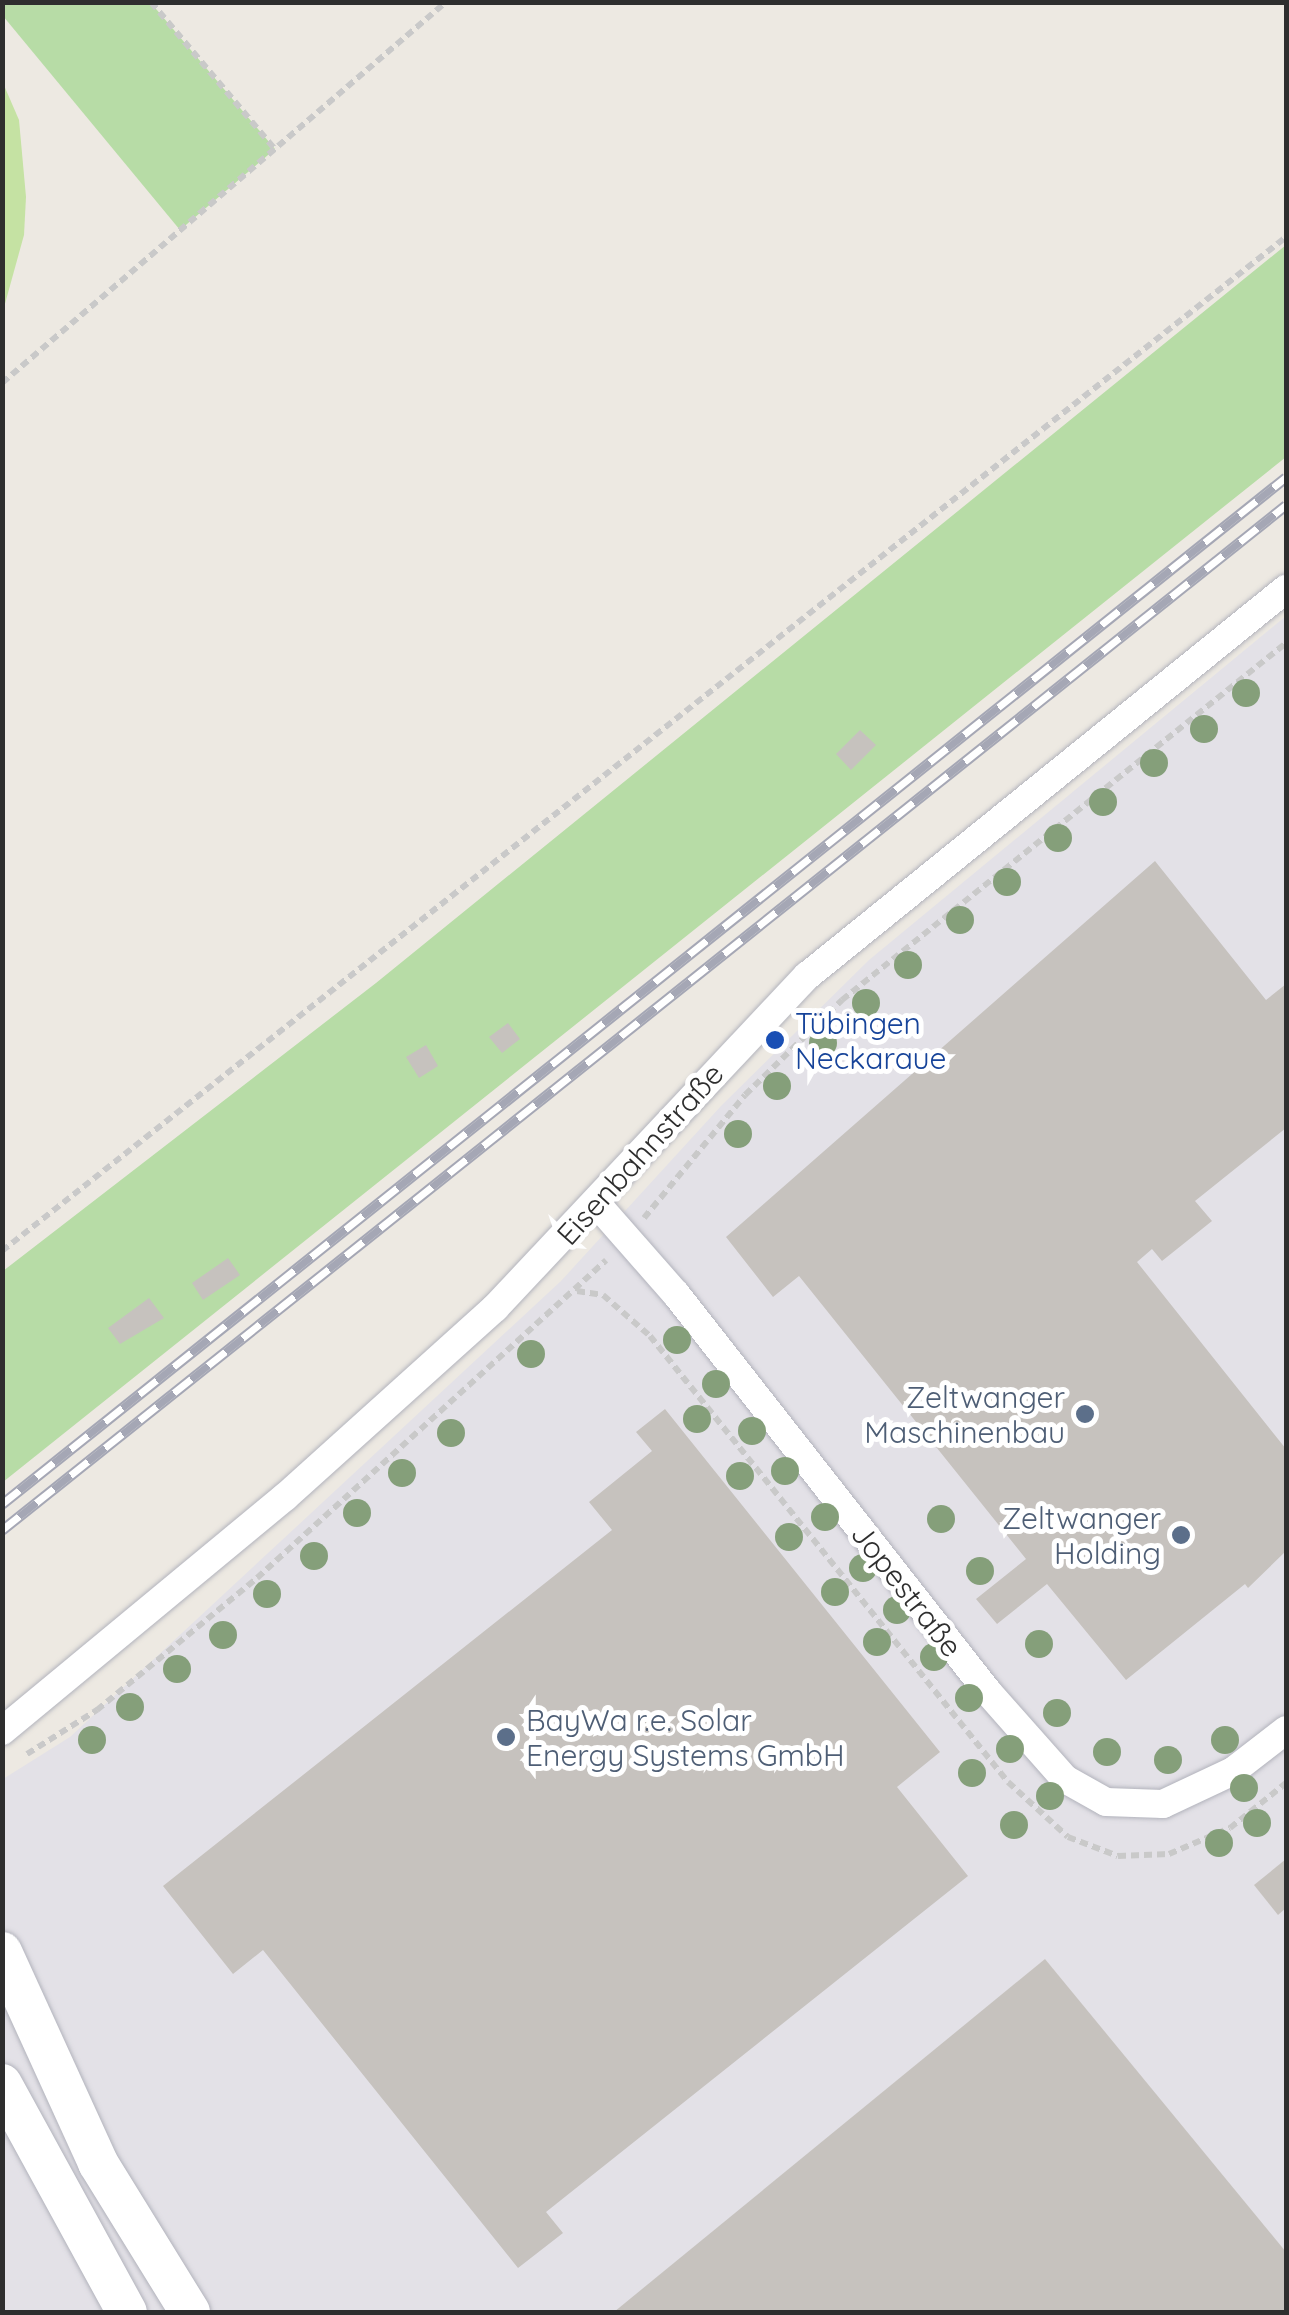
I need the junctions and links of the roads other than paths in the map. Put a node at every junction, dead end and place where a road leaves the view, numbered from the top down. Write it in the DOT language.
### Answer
graph roads {
  1 [pos="1286,589"];
  2 [pos="596,1204"];
  3 [pos="1286,1730"];
  4 [pos="2,1731"];
  5 [pos="2,1952"];
  6 [pos="2,2084"];
  7 [pos="127,2312"];
  8 [pos="190,2312"];
  1 -- 2 [label="street, Eisenbahnstraße"];
  2 -- 3 [label="street, Jopestraße"];
  2 -- 4 [label="street, Eisenbahnstraße"];
  5 -- 8 [label="main road"];
  6 -- 7 [label="main road"];
}
